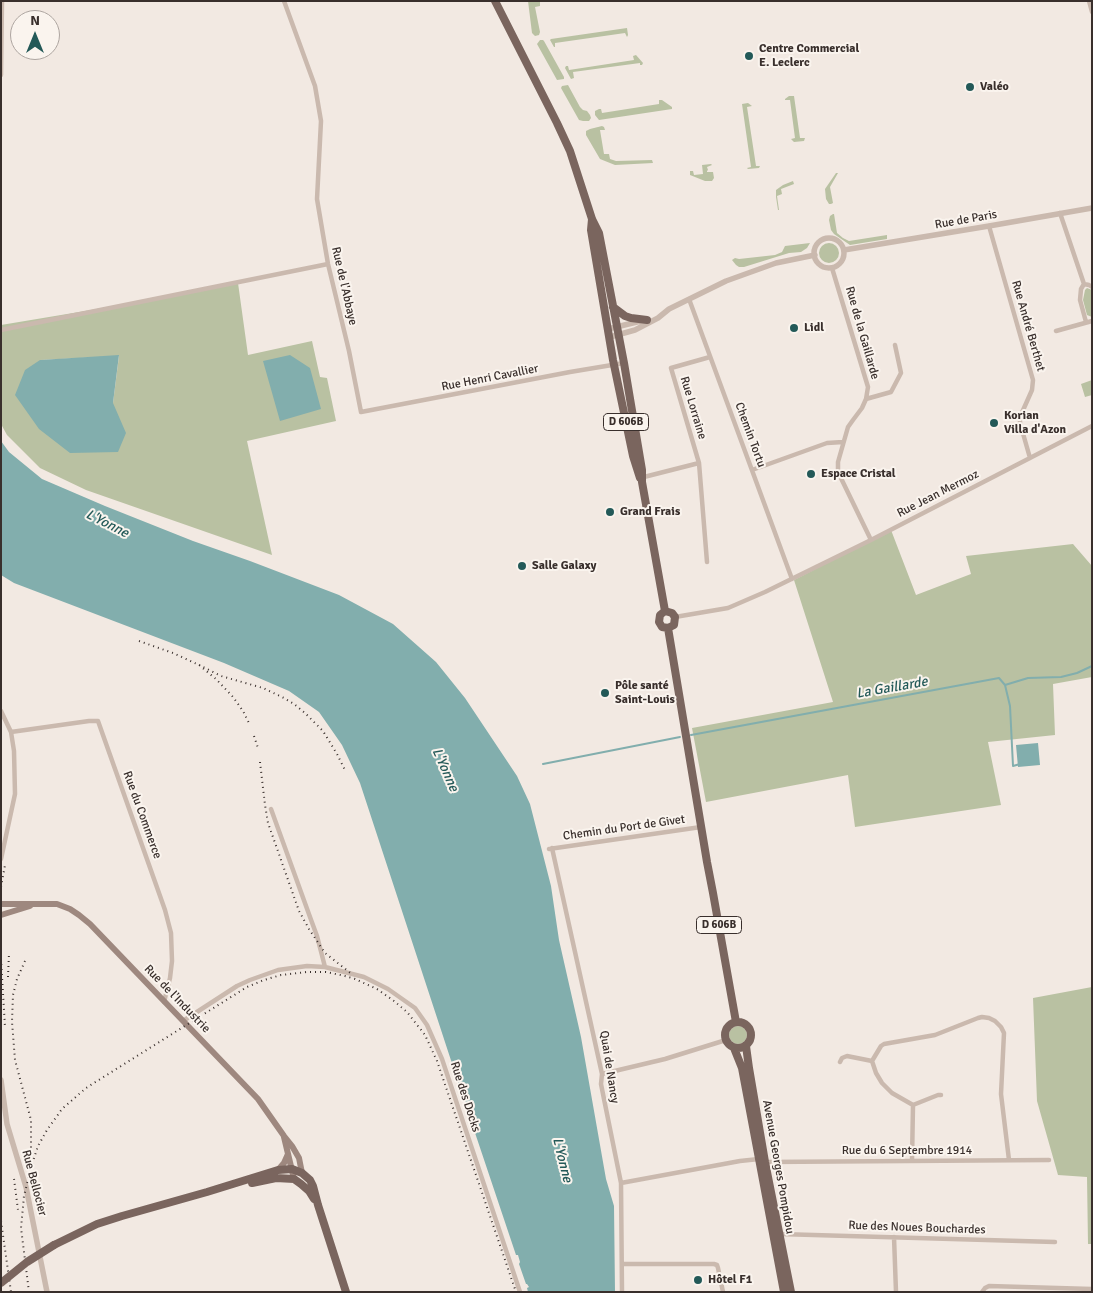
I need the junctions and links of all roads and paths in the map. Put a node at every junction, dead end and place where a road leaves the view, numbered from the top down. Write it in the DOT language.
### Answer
graph roads {
  1 [pos="2,1"];
  2 [pos="284,1"];
  3 [pos="495,1"];
  4 [pos="1089,1"];
  5 [pos="1092,12"];
  6 [pos="1,75"];
  7 [pos="1092,208"];
  8 [pos="1060,213"];
  9 [pos="592,219"];
  10 [pos="989,226"];
  11 [pos="844,250"];
  12 [pos="815,255"];
  13 [pos="328,264"];
  14 [pos="832,268"];
  15 [pos="1084,284"];
  16 [pos="1092,287"];
  17 [pos="689,299"];
  18 [pos="613,307"];
  19 [pos="658,318"];
  20 [pos="647,320"];
  21 [pos="1092,321"];
  22 [pos="1086,322"];
  23 [pos="617,326"];
  24 [pos="1,330"];
  25 [pos="1056,331"];
  26 [pos="609,333"];
  27 [pos="619,335"];
  28 [pos="895,345"];
  29 [pos="710,357"];
  30 [pos="624,363"];
  31 [pos="614,365"];
  32 [pos="866,399"];
  33 [pos="361,412"];
  34 [pos="1092,426"];
  35 [pos="843,442"];
  36 [pos="1030,458"];
  37 [pos="699,463"];
  38 [pos="752,470"];
  39 [pos="641,479"];
  40 [pos="871,540"];
  41 [pos="707,562"];
  42 [pos="792,579"];
  43 [pos="665,611"];
  44 [pos="676,617"];
  45 [pos="668,628"];
  46 [pos="1,711"];
  47 [pos="11,732"];
  48 [pos="270,809"];
  49 [pos="701,827"];
  50 [pos="551,848"];
  51 [pos="1,859"];
  52 [pos="1,904"];
  53 [pos="36,904"];
  54 [pos="1,915"];
  55 [pos="325,967"];
  56 [pos="164,1002"];
  57 [pos="183,1021"];
  58 [pos="736,1022"];
  59 [pos="726,1040"];
  60 [pos="746,1046"];
  61 [pos="734,1048"];
  62 [pos="872,1061"];
  63 [pos="840,1062"];
  64 [pos="602,1074"];
  65 [pos="1,1080"];
  66 [pos="941,1095"];
  67 [pos="913,1105"];
  68 [pos="284,1136"];
  69 [pos="288,1153"];
  70 [pos="762,1160"];
  71 [pos="1009,1160"];
  72 [pos="1049,1160"];
  73 [pos="912,1161"];
  74 [pos="298,1169"];
  75 [pos="278,1170"];
  76 [pos="294,1179"];
  77 [pos="621,1183"];
  78 [pos="207,1192"];
  79 [pos="318,1204"];
  80 [pos="779,1234"];
  81 [pos="894,1237"];
  82 [pos="1055,1242"];
  83 [pos="622,1264"];
  84 [pos="1,1282"];
  85 [pos="1092,1289"];
  86 [pos="47,1292"];
  87 [pos="346,1292"];
  88 [pos="520,1292"];
  89 [pos="622,1292"];
  90 [pos="723,1292"];
  91 [pos="784,1292"];
  92 [pos="791,1292"];
  93 [pos="896,1292"];
  94 [pos="982,1292"];
  1 -- 6 [label="street"];
  2 -- 13 [label="street, Rue de l'Abbaye"];
  3 -- 9 [label="main road, D 606B"];
  4 -- 5 [label="street"];
  7 -- 8 [label="street, Rue de Paris"];
  8 -- 10 [label="street, Rue de Paris"];
  8 -- 15 [label="street"];
  9 -- 18 [label="main road, D 606B"];
  9 -- 26 [label="main road, D 606B"];
  10 -- 11 [label="street, Rue de Paris"];
  10 -- 36 [label="street, Rue André Berthet"];
  11 -- 12 [label="street"];
  11 -- 14 [label="street"];
  12 -- 14 [label="street"];
  12 -- 17 [label="street"];
  13 -- 24 [label="street"];
  13 -- 33 [label="street, Rue de l'Abbaye"];
  14 -- 32 [label="street, Rue de la Gaillarde"];
  15 -- 16 [label="street"];
  15 -- 22 [label="street"];
  17 -- 19 [label="street"];
  17 -- 29 [label="street, Chemin Tortu"];
  18 -- 20 [label="main road"];
  18 -- 23 [label="main road, D 606B"];
  19 -- 20 [label="street"];
  19 -- 27 [label="street"];
  20 -- 23 [label="street"];
  21 -- 22 [label="street"];
  22 -- 25 [label="street"];
  23 -- 26 [label="street"];
  23 -- 27 [label="main road, D 606B"];
  26 -- 27 [label="street"];
  26 -- 31 [label="main road, D 606B"];
  27 -- 30 [label="main road, D 606B"];
  28 -- 32 [label="street"];
  29 -- 37 [label="street, Rue Lorraine"];
  29 -- 38 [label="street, Chemin Tortu"];
  30 -- 31 [label="street, Rue Henri Cavallier"];
  30 -- 39 [label="main road, D 606B"];
  31 -- 33 [label="street, Rue Henri Cavallier"];
  31 -- 39 [label="main road, D 606B"];
  32 -- 35 [label="street, Rue de la Gaillarde"];
  34 -- 36 [label="street, Rue Jean Mermoz"];
  35 -- 38 [label="street"];
  35 -- 40 [label="street, Rue de la Gaillarde"];
  36 -- 40 [label="street, Rue Jean Mermoz"];
  37 -- 39 [label="street"];
  37 -- 41 [label="street, Rue Lorraine"];
  38 -- 42 [label="street, Chemin Tortu"];
  39 -- 43 [label="main road, D 606B"];
  40 -- 42 [label="street, Rue Jean Mermoz"];
  42 -- 44 [label="street, Rue Jean Mermoz"];
  43 -- 44 [label="main road"];
  43 -- 45 [label="main road"];
  44 -- 45 [label="main road"];
  45 -- 49 [label="main road, D 606B"];
  46 -- 47 [label="street"];
  47 -- 51 [label="street"];
  47 -- 56 [label="street, Rue du Commerce"];
  48 -- 55 [label="street"];
  49 -- 50 [label="street, Chemin du Port de Givet"];
  49 -- 58 [label="main road, D 606B"];
  50 -- 64 [label="street, Quai de Nancy"];
  52 -- 53 [label="main road, Rue de l'Industrie"];
  53 -- 54 [label="main road"];
  53 -- 56 [label="main road, Rue de l'Industrie"];
  55 -- 57 [label="street, Rue des Docks"];
  55 -- 88 [label="street, Rue des Docks"];
  56 -- 57 [label="main road, Rue de l'Industrie"];
  57 -- 68 [label="main road, Rue de l'Industrie"];
  58 -- 59 [label="main road"];
  58 -- 60 [label="main road"];
  59 -- 61 [label="main road"];
  59 -- 64 [label="street"];
  60 -- 61 [label="main road"];
  60 -- 70 [label="main road, Avenue Georges Pompidou"];
  61 -- 70 [label="main road, Avenue Georges Pompidou"];
  62 -- 63 [label="street"];
  62 -- 67 [label="street"];
  62 -- 71 [label="street"];
  64 -- 77 [label="street, Quai de Nancy"];
  65 -- 86 [label="street, Rue Bellocier"];
  66 -- 67 [label="street"];
  67 -- 73 [label="street"];
  68 -- 69 [label="main road"];
  68 -- 74 [label="main road, Rue de l'Industrie"];
  69 -- 74 [label="main road"];
  69 -- 75 [label="main road"];
  70 -- 73 [label="street, Rue du 6 Septembre 1914"];
  70 -- 77 [label="street, Rue du 6 Septembre 1914"];
  70 -- 80 [label="main road, Avenue Georges Pompidou"];
  70 -- 91 [label="main road, Avenue Georges Pompidou"];
  71 -- 72 [label="street, Rue du 6 Septembre 1914"];
  71 -- 73 [label="street, Rue du 6 Septembre 1914"];
  74 -- 75 [label="main road"];
  74 -- 76 [label="main road"];
  74 -- 79 [label="main road"];
  75 -- 78 [label="main road"];
  76 -- 78 [label="main road"];
  76 -- 79 [label="main road"];
  77 -- 83 [label="street, Quai de Nancy"];
  78 -- 84 [label="main road, bridge"];
  79 -- 87 [label="main road"];
  80 -- 81 [label="street, Rue des Noues Bouchardes"];
  80 -- 92 [label="main road, Avenue Georges Pompidou"];
  81 -- 82 [label="street, Rue des Noues Bouchardes"];
  81 -- 93 [label="street"];
  83 -- 89 [label="street, Quai de Nancy"];
  83 -- 90 [label="street"];
  85 -- 94 [label="street"];
}
